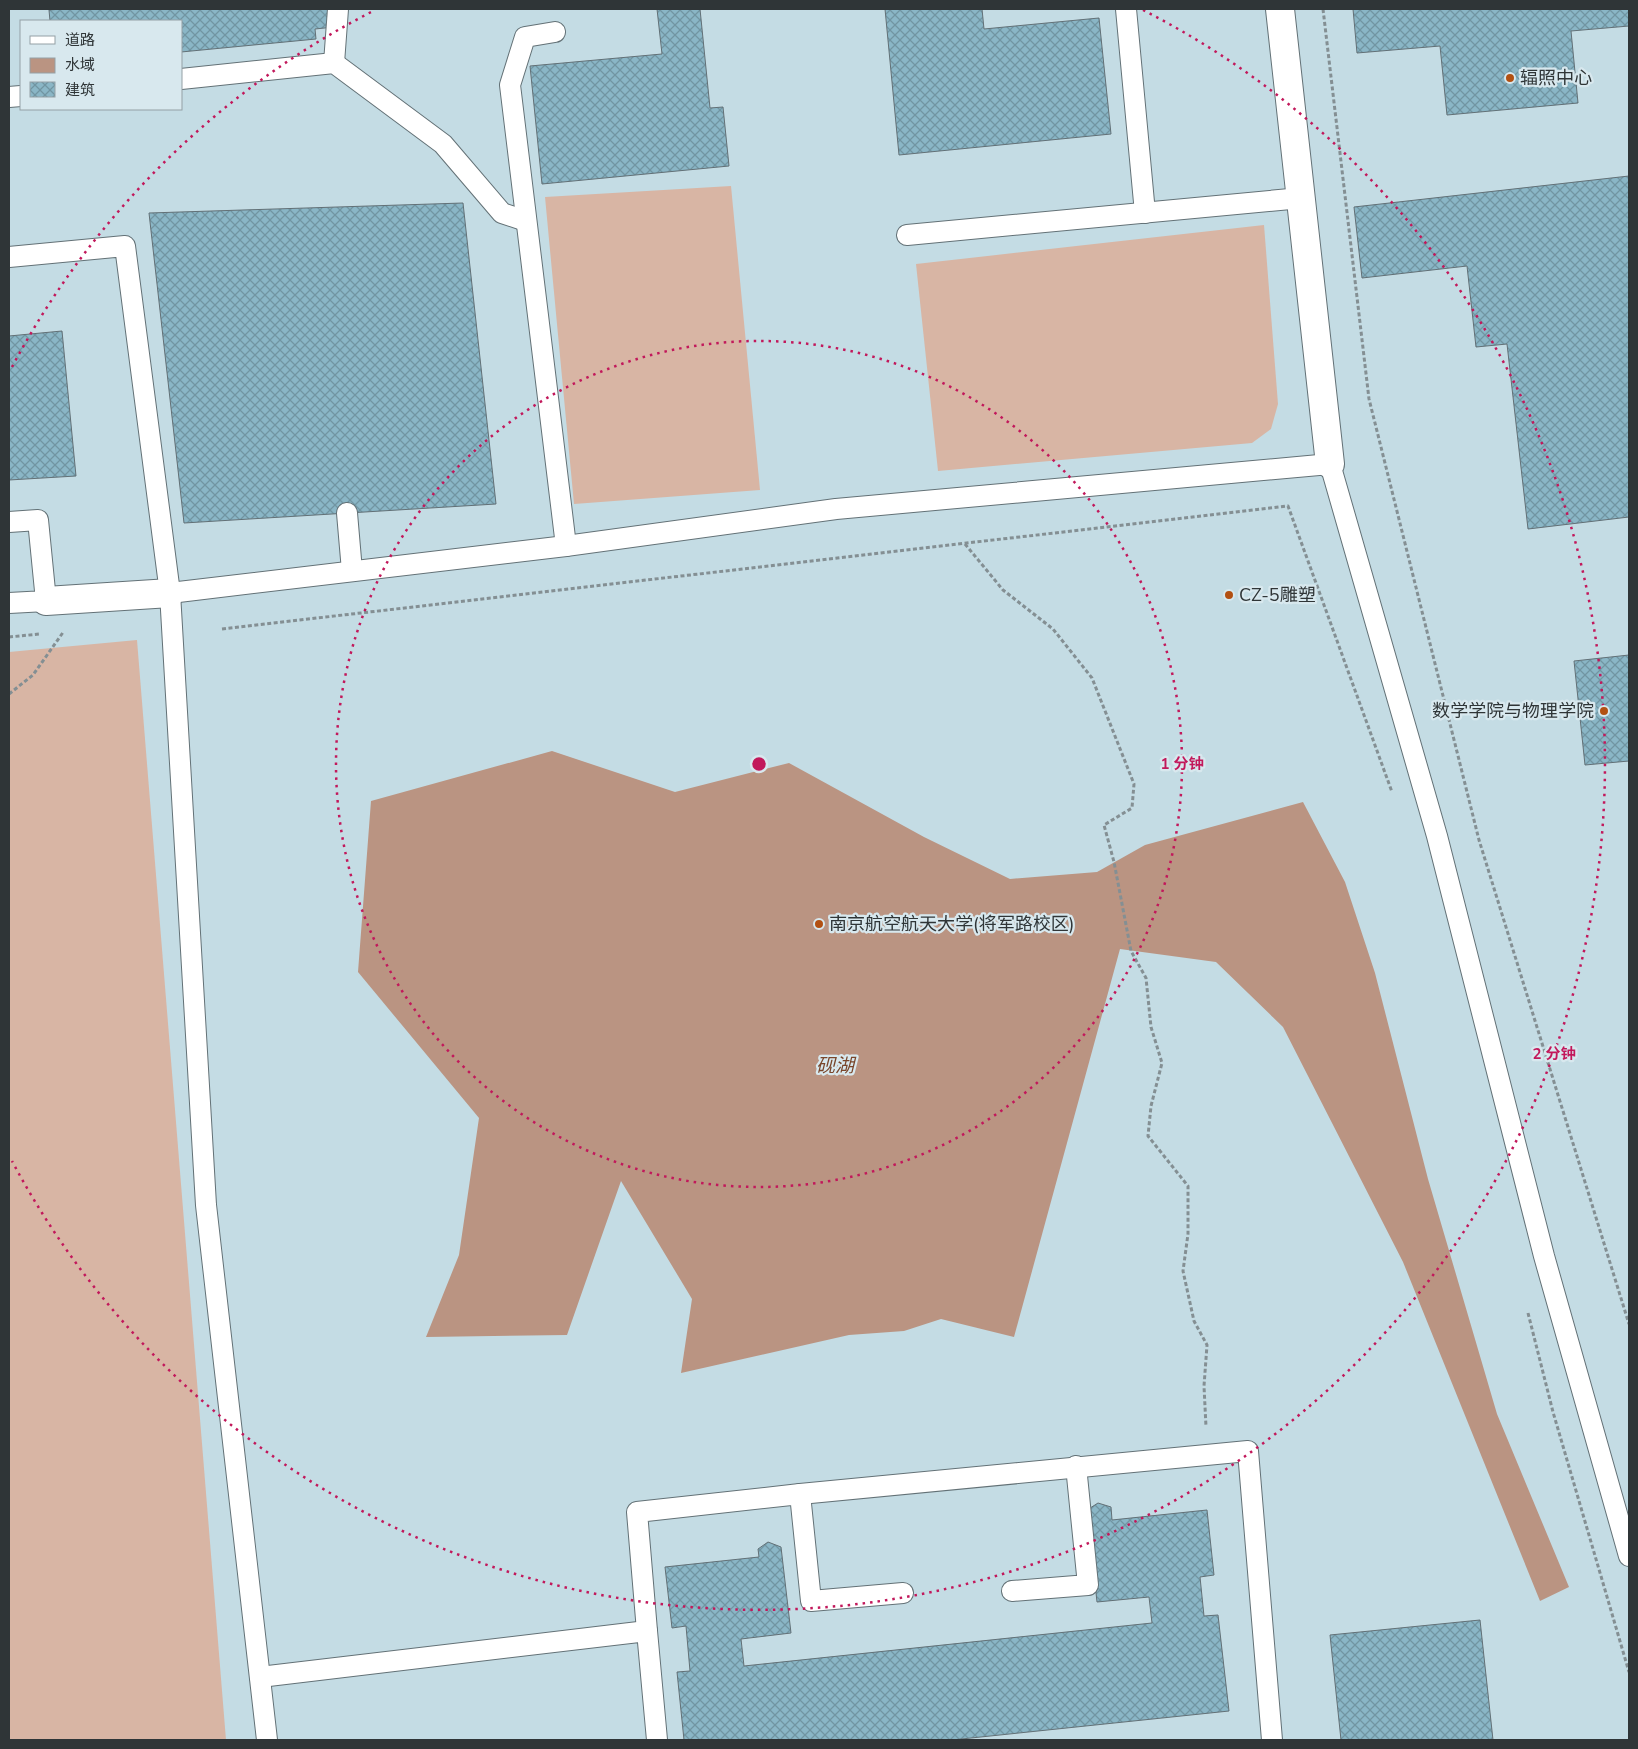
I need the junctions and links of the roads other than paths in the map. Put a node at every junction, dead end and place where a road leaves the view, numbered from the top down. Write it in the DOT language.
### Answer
graph roads {
  1 [pos="338,9"];
  2 [pos="1126,9"];
  3 [pos="1280,9"];
  4 [pos="556,32"];
  5 [pos="334,63"];
  6 [pos="182,79"];
  7 [pos="1301,198"];
  8 [pos="1145,213"];
  9 [pos="526,221"];
  10 [pos="907,236"];
  11 [pos="9,257"];
  12 [pos="1330,464"];
  13 [pos="346,513"];
  14 [pos="9,522"];
  15 [pos="566,546"];
  16 [pos="352,572"];
  17 [pos="170,593"];
  18 [pos="46,601"];
  19 [pos="9,603"];
  20 [pos="1076,1466"];
  21 [pos="800,1494"];
  22 [pos="1629,1556"];
  23 [pos="1012,1591"];
  24 [pos="903,1593"];
  25 [pos="648,1631"];
  26 [pos="260,1677"];
  27 [pos="267,1740"];
  28 [pos="657,1740"];
  29 [pos="1272,1740"];
  1 -- 5 [label="lane"];
  2 -- 8 [label="lane"];
  3 -- 7 [label="street"];
  4 -- 9 [label="lane"];
  5 -- 6 [label="lane"];
  5 -- 9 [label="lane"];
  7 -- 8 [label="lane"];
  7 -- 12 [label="street"];
  8 -- 10 [label="lane"];
  9 -- 15 [label="lane"];
  11 -- 17 [label="lane"];
  12 -- 15 [label="lane"];
  12 -- 22 [label="lane"];
  13 -- 16 [label="lane"];
  14 -- 18 [label="lane"];
  15 -- 16 [label="lane"];
  16 -- 17 [label="lane"];
  17 -- 18 [label="street"];
  17 -- 26 [label="lane"];
  18 -- 19 [label="lane"];
  20 -- 21 [label="lane"];
  20 -- 23 [label="lane"];
  20 -- 29 [label="lane"];
  21 -- 24 [label="lane"];
  21 -- 25 [label="lane"];
  25 -- 26 [label="lane"];
  25 -- 28 [label="lane"];
  26 -- 27 [label="lane"];
}
